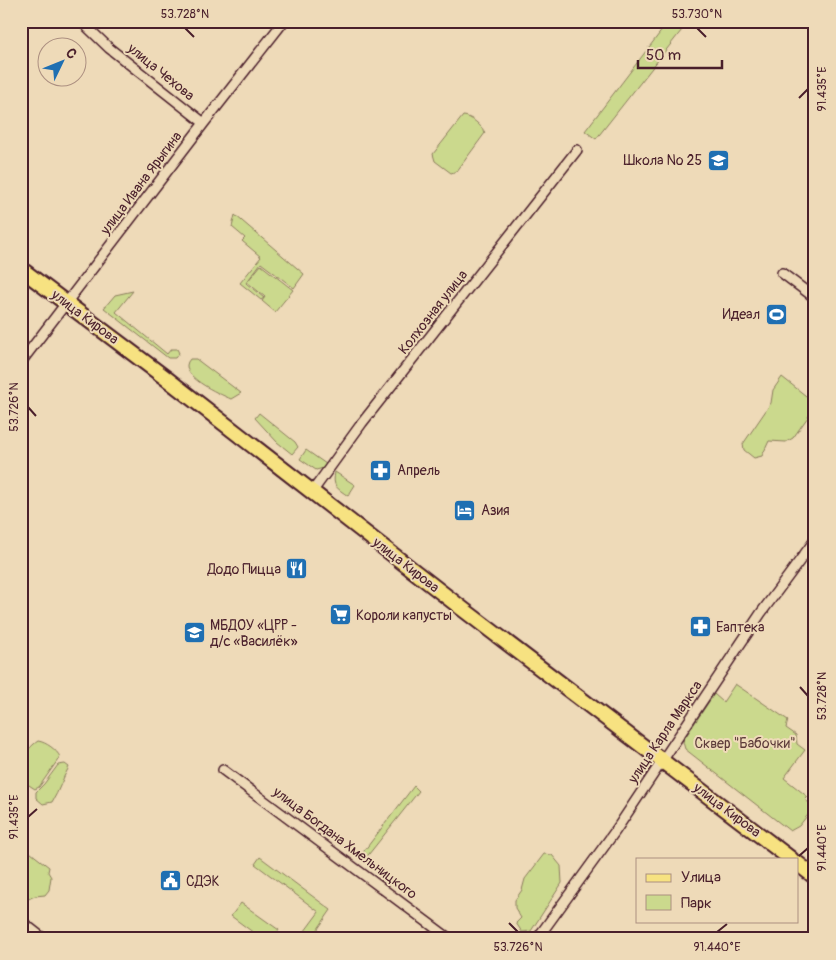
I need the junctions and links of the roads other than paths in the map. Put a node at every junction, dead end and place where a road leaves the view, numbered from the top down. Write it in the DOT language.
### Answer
graph roads {
  1 [pos="81,21"];
  2 [pos="284,21"];
  3 [pos="204,123"];
  4 [pos="577,150"];
  5 [pos="21,269"];
  6 [pos="782,273"];
  7 [pos="815,298"];
  8 [pos="67,303"];
  9 [pos="21,362"];
  10 [pos="312,492"];
  11 [pos="815,540"];
  12 [pos="663,761"];
  13 [pos="223,770"];
  14 [pos="790,858"];
  15 [pos="798,864"];
  16 [pos="815,877"];
  17 [pos="21,921"];
  18 [pos="44,939"];
  19 [pos="450,939"];
  20 [pos="537,939"];
  1 -- 3 [label="street, улица Чехова"];
  2 -- 3 [label="street, улица Ивана Ярыгина"];
  3 -- 8 [label="street, улица Ивана Ярыгина"];
  4 -- 10 [label="street, Колхозная улица"];
  5 -- 8 [label="main road, улица Кирова"];
  6 -- 7 [label="street"];
  8 -- 9 [label="street, улица Ивана Ярыгина"];
  8 -- 10 [label="main road, улица Кирова"];
  10 -- 12 [label="main road, улица Кирова"];
  11 -- 12 [label="street, улица Карла Маркса"];
  12 -- 14 [label="main road, улица Кирова"];
  12 -- 20 [label="street, улица Карла Маркса"];
  13 -- 19 [label="street, улица Богдана Хмельницкого"];
  15 -- 16 [label="main road"];
  17 -- 18 [label="street"];
}
